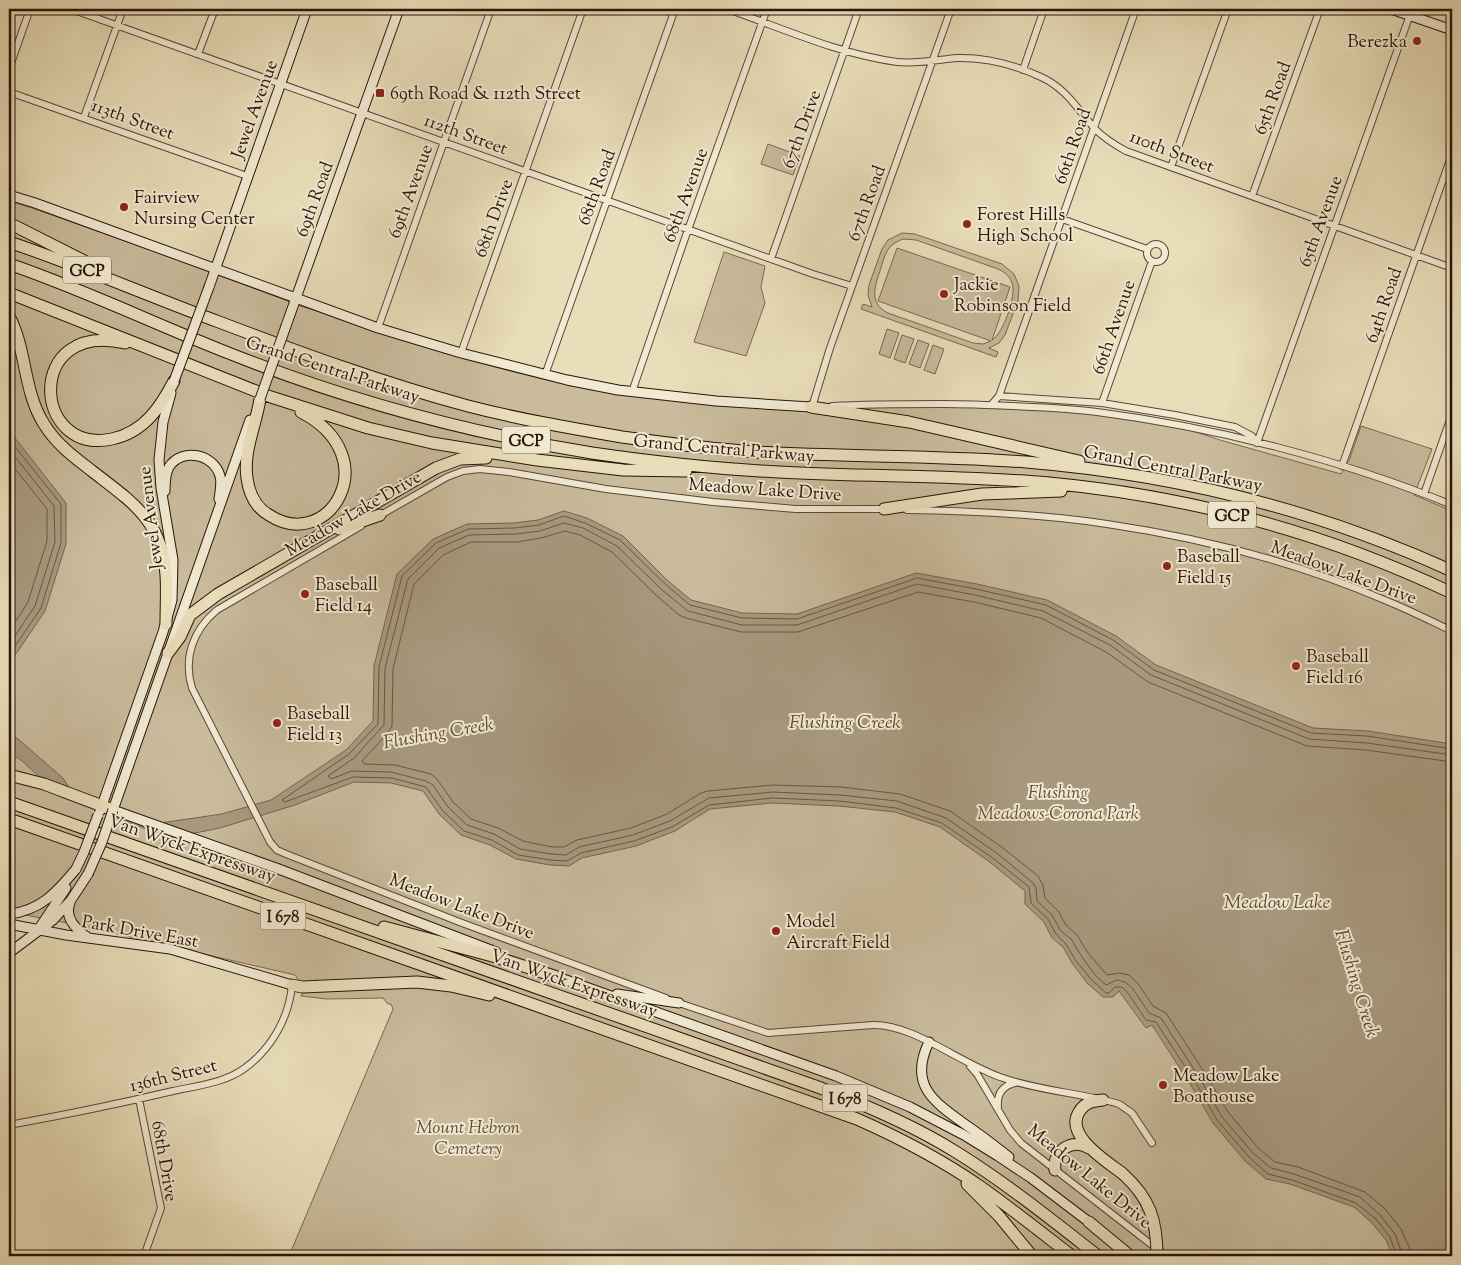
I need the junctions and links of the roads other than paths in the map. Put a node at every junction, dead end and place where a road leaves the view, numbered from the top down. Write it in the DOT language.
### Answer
graph roads {
  1 [pos="30,9"];
  2 [pos="71,9"];
  3 [pos="123,9"];
  4 [pos="214,9"];
  5 [pos="307,9"];
  6 [pos="399,9"];
  7 [pos="491,9"];
  8 [pos="583,9"];
  9 [pos="675,9"];
  10 [pos="726,9"];
  11 [pos="767,9"];
  12 [pos="859,9"];
  13 [pos="951,9"];
  14 [pos="1044,9"];
  15 [pos="1136,9"];
  16 [pos="1228,9"];
  17 [pos="1320,9"];
  18 [pos="1391,9"];
  19 [pos="1410,12"];
  20 [pos="762,22"];
  21 [pos="117,25"];
  22 [pos="1452,30"];
  23 [pos="844,51"];
  24 [pos="198,54"];
  25 [pos="932,62"];
  26 [pos="9,69"];
  27 [pos="1023,70"];
  28 [pos="280,83"];
  29 [pos="9,92"];
  30 [pos="362,112"];
  31 [pos="84,117"];
  32 [pos="1094,128"];
  33 [pos="444,142"];
  34 [pos="1452,154"];
  35 [pos="1171,167"];
  36 [pos="525,171"];
  37 [pos="247,176"];
  38 [pos="9,195"];
  39 [pos="1252,196"];
  40 [pos="607,200"];
  41 [pos="1062,219"];
  42 [pos="9,222"];
  43 [pos="1334,226"];
  44 [pos="688,229"];
  45 [pos="9,242"];
  46 [pos="1147,249"];
  47 [pos="1416,255"];
  48 [pos="771,258"];
  49 [pos="1152,261"];
  50 [pos="9,264"];
  51 [pos="1452,268"];
  52 [pos="214,269"];
  53 [pos="852,286"];
  54 [pos="9,293"];
  55 [pos="296,298"];
  56 [pos="164,301"];
  57 [pos="9,316"];
  58 [pos="378,328"];
  59 [pos="154,351"];
  60 [pos="461,353"];
  61 [pos="546,375"];
  62 [pos="174,381"];
  63 [pos="632,392"];
  64 [pos="1000,396"];
  65 [pos="265,398"];
  66 [pos="1102,403"];
  67 [pos="992,404"];
  68 [pos="811,407"];
  69 [pos="1452,414"];
  70 [pos="1258,443"];
  71 [pos="537,460"];
  72 [pos="1342,466"];
  73 [pos="778,472"];
  74 [pos="1129,474"];
  75 [pos="1099,489"];
  76 [pos="1424,494"];
  77 [pos="1452,505"];
  78 [pos="884,509"];
  79 [pos="164,511"];
  80 [pos="217,514"];
  81 [pos="380,515"];
  82 [pos="314,538"];
  83 [pos="1452,571"];
  84 [pos="1452,593"];
  85 [pos="166,624"];
  86 [pos="1452,631"];
  87 [pos="168,653"];
  88 [pos="9,775"];
  89 [pos="9,802"];
  90 [pos="102,805"];
  91 [pos="113,810"];
  92 [pos="9,819"];
  93 [pos="76,870"];
  94 [pos="217,875"];
  95 [pos="71,900"];
  96 [pos="9,914"];
  97 [pos="9,924"];
  98 [pos="39,930"];
  99 [pos="87,937"];
  100 [pos="9,953"];
  101 [pos="558,977"];
  102 [pos="292,985"];
  103 [pos="590,989"];
  104 [pos="679,1003"];
  105 [pos="558,1012"];
  106 [pos="929,1042"];
  107 [pos="968,1064"];
  108 [pos="1021,1084"];
  109 [pos="139,1099"];
  110 [pos="1103,1100"];
  111 [pos="999,1112"];
  112 [pos="9,1126"];
  113 [pos="1152,1143"];
  114 [pos="1091,1149"];
  115 [pos="947,1165"];
  116 [pos="1055,1170"];
  117 [pos="1031,1178"];
  118 [pos="1088,1222"];
  119 [pos="144,1256"];
  120 [pos="1032,1256"];
  121 [pos="1072,1256"];
  122 [pos="1098,1256"];
  123 [pos="1130,1256"];
  124 [pos="1135,1256"];
  125 [pos="1157,1256"];
  126 [pos="1166,1256"];
  1 -- 26 [label="street"];
  2 -- 21 [label="street, 112th Street"];
  3 -- 21 [label="street"];
  4 -- 24 [label="street"];
  5 -- 28 [label="street, Jewel Avenue"];
  6 -- 30 [label="street, 69th Road"];
  7 -- 33 [label="street, 69th Avenue"];
  8 -- 36 [label="street, 68th Drive"];
  9 -- 40 [label="street, 68th Road"];
  10 -- 20 [label="street, 110th Street"];
  11 -- 20 [label="street, 68th Avenue"];
  12 -- 23 [label="street, 67th Drive"];
  13 -- 25 [label="street, 67th Road"];
  14 -- 27 [label="street"];
  15 -- 32 [label="street, 66th Road"];
  16 -- 35 [label="street"];
  17 -- 39 [label="street, 65th Road"];
  18 -- 19 [label="street"];
  19 -- 22 [label="street"];
  19 -- 43 [label="street, 65th Avenue"];
  20 -- 23 [label="street, 110th Street"];
  20 -- 44 [label="street, 68th Avenue"];
  21 -- 24 [label="street, 112th Street"];
  21 -- 31 [label="street"];
  23 -- 25 [label="street, 110th Street"];
  23 -- 48 [label="street, 67th Drive"];
  24 -- 28 [label="street, 112th Street"];
  25 -- 27 [label="street, 110th Street"];
  25 -- 53 [label="street, 67th Road"];
  27 -- 32 [label="street, 110th Street"];
  28 -- 30 [label="street, 112th Street"];
  28 -- 37 [label="street, Jewel Avenue"];
  29 -- 31 [label="street, 113th Street"];
  30 -- 33 [label="street, 112th Street"];
  30 -- 55 [label="street, 69th Road"];
  31 -- 37 [label="street, 113th Street"];
  32 -- 35 [label="street, 110th Street"];
  32 -- 41 [label="street, 66th Road"];
  33 -- 36 [label="street, 112th Street"];
  33 -- 58 [label="street, 69th Avenue"];
  34 -- 47 [label="street, 64th Road"];
  35 -- 39 [label="street, 110th Street"];
  36 -- 40 [label="street, 112th Street"];
  36 -- 60 [label="street, 68th Drive"];
  37 -- 52 [label="street, Jewel Avenue"];
  38 -- 52 [label="street"];
  39 -- 43 [label="street, 110th Street"];
  40 -- 44 [label="street, 112th Street"];
  40 -- 61 [label="street, 68th Road"];
  41 -- 46 [label="street"];
  41 -- 64 [label="street, 66th Road"];
  42 -- 56 [label="highway"];
  43 -- 47 [label="street, 110th Street"];
  43 -- 70 [label="street, 65th Avenue"];
  44 -- 48 [label="street, 112th Street"];
  44 -- 63 [label="street, 68th Avenue"];
  45 -- 56 [label="highway, Grand Central Parkway / GCP"];
  46 -- 49 [label="street"];
  46 -- 49 [label="street"];
  47 -- 51 [label="street, 110th Street"];
  47 -- 72 [label="street, 64th Road"];
  48 -- 53 [label="street, 112th Street"];
  49 -- 66 [label="street, 66th Avenue"];
  50 -- 73 [label="highway, Grand Central Parkway / GCP"];
  52 -- 55 [label="street"];
  52 -- 62 [label="street, Jewel Avenue, bridge"];
  53 -- 68 [label="street, 67th Road"];
  54 -- 59 [label="highway"];
  55 -- 58 [label="street"];
  55 -- 65 [label="street, 69th Road, bridge"];
  56 -- 74 [label="highway, Grand Central Parkway / GCP"];
  57 -- 85 [label="highway"];
  58 -- 60 [label="street"];
  59 -- 62 [label="highway"];
  59 -- 65 [label="highway"];
  60 -- 61 [label="street"];
  61 -- 63 [label="street"];
  62 -- 79 [label="street, Jewel Avenue"];
  63 -- 68 [label="street"];
  64 -- 66 [label="street"];
  64 -- 67 [label="street, 66th Road"];
  65 -- 65 [label="highway"];
  65 -- 71 [label="highway"];
  65 -- 80 [label="street, Jewel Avenue"];
  66 -- 70 [label="street"];
  67 -- 68 [label="street"];
  67 -- 70 [label="street"];
  68 -- 74 [label="highway"];
  69 -- 76 [label="street"];
  70 -- 72 [label="street"];
  71 -- 73 [label="highway"];
  71 -- 82 [label="highway"];
  72 -- 76 [label="street"];
  73 -- 75 [label="highway, Grand Central Parkway / GCP"];
  74 -- 83 [label="highway, Grand Central Parkway / GCP"];
  75 -- 78 [label="highway"];
  75 -- 84 [label="highway, Grand Central Parkway / GCP"];
  76 -- 77 [label="street"];
  78 -- 81 [label="street, Meadow Lake Drive"];
  78 -- 86 [label="street, Meadow Lake Drive"];
  79 -- 80 [label="street"];
  79 -- 85 [label="street, Jewel Avenue"];
  80 -- 87 [label="street, Jewel Avenue"];
  81 -- 82 [label="highway"];
  81 -- 104 [label="street, Meadow Lake Drive"];
  82 -- 87 [label="highway"];
  85 -- 90 [label="street, Jewel Avenue"];
  87 -- 91 [label="street, Jewel Avenue"];
  88 -- 90 [label="highway"];
  89 -- 94 [label="highway, Van Wyck Expressway / I 678"];
  90 -- 91 [label="highway"];
  90 -- 93 [label="street, Jewel Avenue, bridge"];
  91 -- 95 [label="street, Jewel Avenue, bridge"];
  91 -- 101 [label="street"];
  92 -- 105 [label="highway, Van Wyck Expressway / I 678"];
  93 -- 96 [label="street"];
  93 -- 98 [label="street, Jewel Avenue"];
  94 -- 101 [label="highway"];
  94 -- 122 [label="highway, Van Wyck Expressway / I 678"];
  95 -- 98 [label="street, Jewel Avenue"];
  95 -- 99 [label="street"];
  97 -- 98 [label="street, Park Drive East"];
  98 -- 99 [label="street, Park Drive East"];
  98 -- 100 [label="street, Jewel Avenue"];
  99 -- 102 [label="street, Park Drive East"];
  101 -- 103 [label="street"];
  102 -- 105 [label="highway"];
  102 -- 109 [label="street, 136th Street"];
  103 -- 104 [label="street"];
  103 -- 117 [label="street"];
  104 -- 106 [label="street, Meadow Lake Drive"];
  105 -- 115 [label="highway, Van Wyck Expressway / I 678"];
  106 -- 107 [label="street, Meadow Lake Drive"];
  106 -- 117 [label="street"];
  107 -- 108 [label="street, Meadow Lake Drive"];
  107 -- 111 [label="street, Meadow Lake Drive"];
  108 -- 110 [label="street, Meadow Lake Drive"];
  108 -- 111 [label="street"];
  109 -- 112 [label="street, 136th Street"];
  109 -- 119 [label="street, 68th Drive"];
  110 -- 113 [label="street, Meadow Lake Drive"];
  110 -- 114 [label="highway"];
  111 -- 116 [label="street, Meadow Lake Drive"];
  114 -- 116 [label="highway"];
  114 -- 125 [label="highway, bridge"];
  115 -- 120 [label="highway"];
  115 -- 121 [label="highway, Van Wyck Expressway / I 678"];
  116 -- 126 [label="street, Meadow Lake Drive"];
  117 -- 118 [label="street"];
  118 -- 123 [label="highway"];
  118 -- 124 [label="street"];
}
